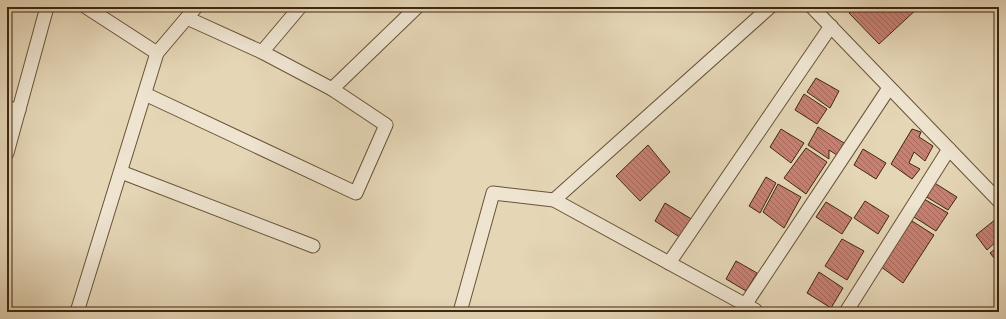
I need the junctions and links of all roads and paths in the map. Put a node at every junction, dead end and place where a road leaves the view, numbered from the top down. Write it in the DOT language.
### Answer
graph roads {
  1 [pos="47,7"];
  2 [pos="86,7"];
  3 [pos="196,7"];
  4 [pos="300,7"];
  5 [pos="417,7"];
  6 [pos="770,7"];
  7 [pos="812,7"];
  8 [pos="187,18"];
  9 [pos="831,26"];
  10 [pos="262,52"];
  11 [pos="157,53"];
  12 [pos="889,88"];
  13 [pos="332,89"];
  14 [pos="145,94"];
  15 [pos="13,109"];
  16 [pos="948,149"];
  17 [pos="7,153"];
  18 [pos="121,172"];
  19 [pos="554,200"];
  20 [pos="999,201"];
  21 [pos="313,246"];
  22 [pos="669,263"];
  23 [pos="753,310"];
  24 [pos="77,312"];
  25 [pos="460,312"];
  26 [pos="846,312"];
  1 -- 15 [label="street"];
  2 -- 11 [label="street"];
  3 -- 8 [label="street"];
  4 -- 10 [label="street"];
  5 -- 13 [label="street"];
  6 -- 19 [label="street"];
  7 -- 9 [label="street"];
  8 -- 10 [label="street"];
  8 -- 11 [label="street"];
  9 -- 12 [label="street"];
  9 -- 22 [label="street"];
  10 -- 13 [label="street"];
  11 -- 14 [label="street"];
  12 -- 16 [label="street"];
  12 -- 23 [label="street"];
  13 -- 14 [label="street"];
  14 -- 18 [label="street"];
  15 -- 17 [label="street"];
  16 -- 20 [label="street"];
  16 -- 26 [label="street"];
  18 -- 21 [label="street"];
  18 -- 24 [label="street"];
  19 -- 22 [label="street"];
  19 -- 25 [label="street"];
  22 -- 23 [label="street"];
}
